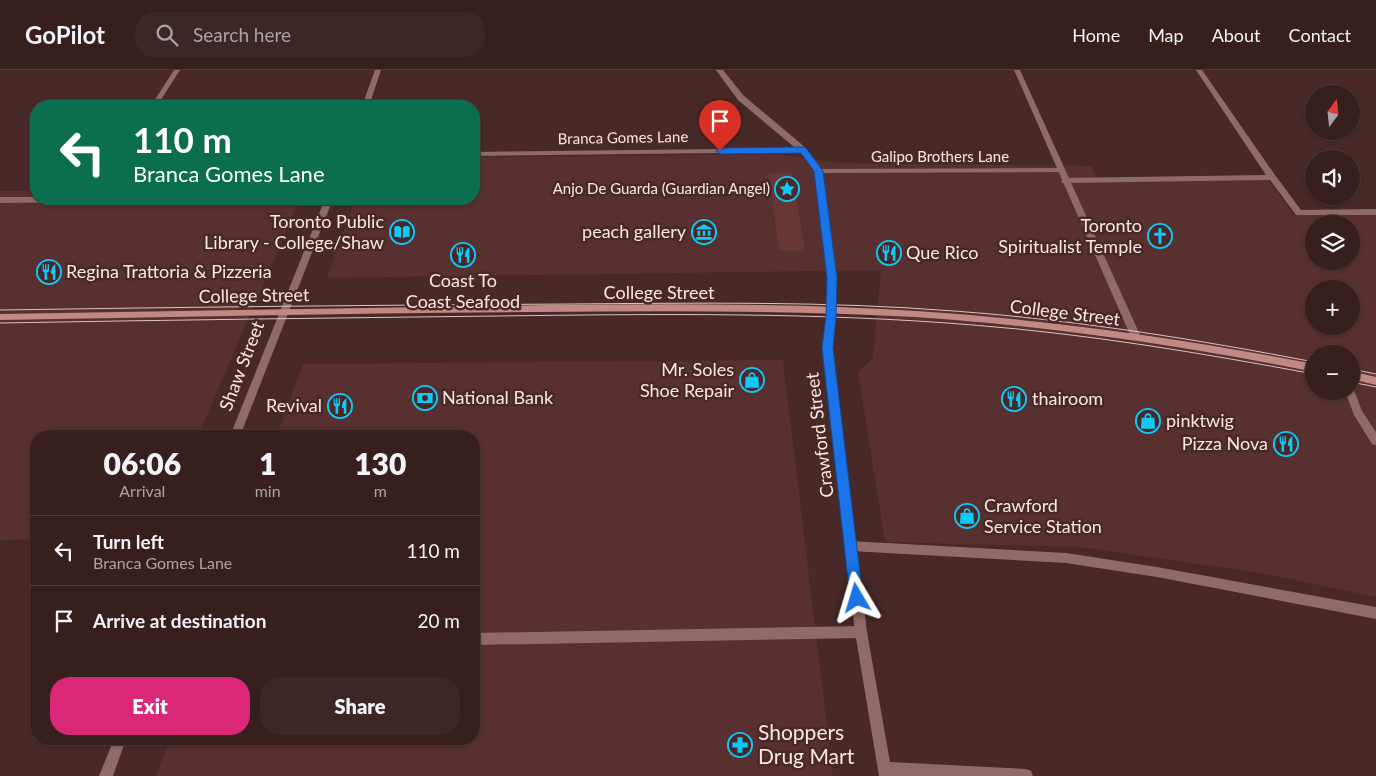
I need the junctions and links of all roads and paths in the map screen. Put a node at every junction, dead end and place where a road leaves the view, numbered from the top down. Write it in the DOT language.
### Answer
graph roads {
  1 [pos="177,70"];
  2 [pos="378,70"];
  3 [pos="719,70"];
  4 [pos="1017,70"];
  5 [pos="1200,70"];
  6 [pos="158,100"];
  7 [pos="367,100"];
  8 [pos="803,150"];
  9 [pos="480,154"];
  10 [pos="1061,170"];
  11 [pos="818,171"];
  12 [pos="1272,177"];
  13 [pos="1065,181"];
  14 [pos="0,200"];
  15 [pos="30,200"];
  16 [pos="327,205"];
  17 [pos="1376,212"];
  18 [pos="831,311"];
  19 [pos="283,312"];
  20 [pos="0,317"];
  21 [pos="1136,337"];
  22 [pos="1305,366"];
  23 [pos="1360,378"];
  24 [pos="1376,381"];
  25 [pos="1353,400"];
  26 [pos="237,430"];
  27 [pos="1376,440"];
  28 [pos="850,546"];
  29 [pos="1376,614"];
  30 [pos="861,632"];
  31 [pos="480,639"];
  32 [pos="118,745"];
  33 [pos="885,772"];
  34 [pos="106,776"];
  35 [pos="1026,776"];
  1 -- 6 [label="street"];
  2 -- 7 [label="street"];
  3 -- 8 [label="street, Crawford Street"];
  4 -- 10 [label="street"];
  5 -- 12 [label="street"];
  8 -- 9 [label="street, Branca Gomes Lane"];
  8 -- 11 [label="street, Crawford Street"];
  10 -- 11 [label="street, Galipo Brothers Lane"];
  10 -- 13 [label="street"];
  11 -- 18 [label="street, Crawford Street"];
  12 -- 13 [label="street"];
  12 -- 17 [label="street"];
  13 -- 21 [label="street"];
  14 -- 15 [label="street"];
  16 -- 19 [label="street, Shaw Street"];
  18 -- 19 [label="main road, College Street"];
  18 -- 21 [label="main road, College Street"];
  18 -- 28 [label="street, Crawford Street"];
  19 -- 20 [label="main road, College Street"];
  19 -- 26 [label="street, Shaw Street"];
  21 -- 22 [label="main road, College Street"];
  23 -- 24 [label="main road"];
  25 -- 27 [label="street"];
  28 -- 29 [label="street"];
  28 -- 30 [label="street, Crawford Street"];
  30 -- 31 [label="street"];
  30 -- 33 [label="street, Crawford Street"];
  32 -- 34 [label="street"];
  33 -- 35 [label="street"];
}
